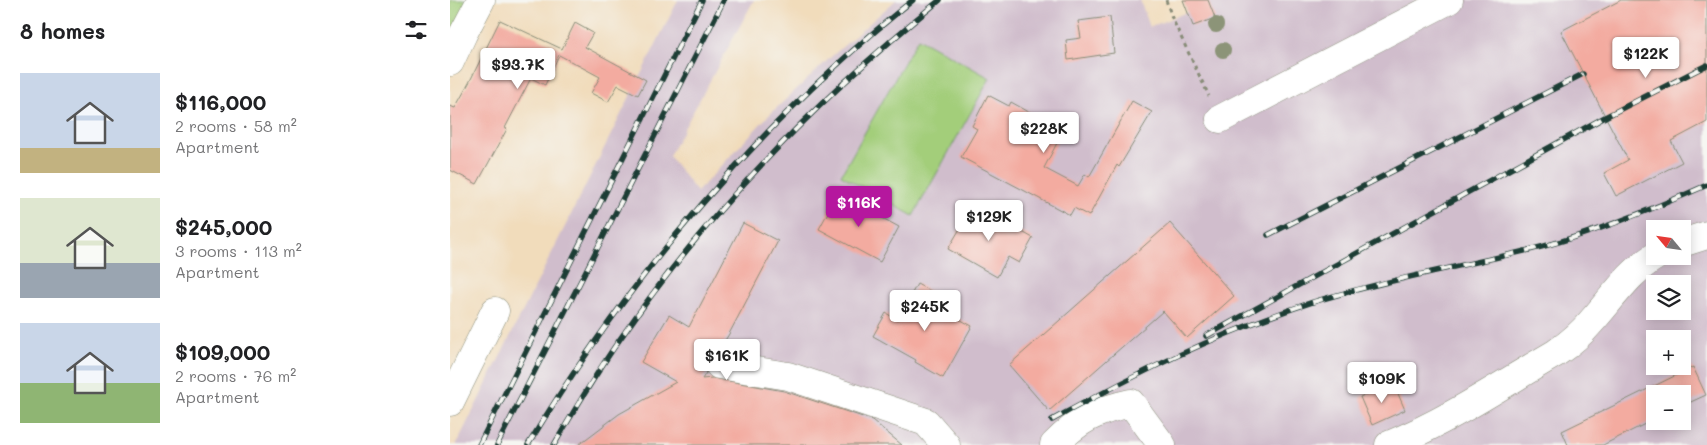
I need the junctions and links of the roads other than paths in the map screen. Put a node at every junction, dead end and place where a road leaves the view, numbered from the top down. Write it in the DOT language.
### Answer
graph roads {
  1 [pos="481,0"];
  2 [pos="1449,0"];
  3 [pos="450,62"];
  4 [pos="1220,119"];
  5 [pos="1707,235"];
  6 [pos="1691,239"];
  7 [pos="1646,265"];
  8 [pos="495,311"];
  9 [pos="719,365"];
  10 [pos="450,402"];
  11 [pos="946,445"];
  12 [pos="1054,445"];
  13 [pos="1162,445"];
  14 [pos="1389,445"];
  1 -- 3 [label="main road"];
  2 -- 4 [label="main road"];
  5 -- 6 [label="main road"];
  7 -- 14 [label="main road"];
  8 -- 10 [label="main road"];
  9 -- 11 [label="main road"];
  12 -- 13 [label="main road"];
}
